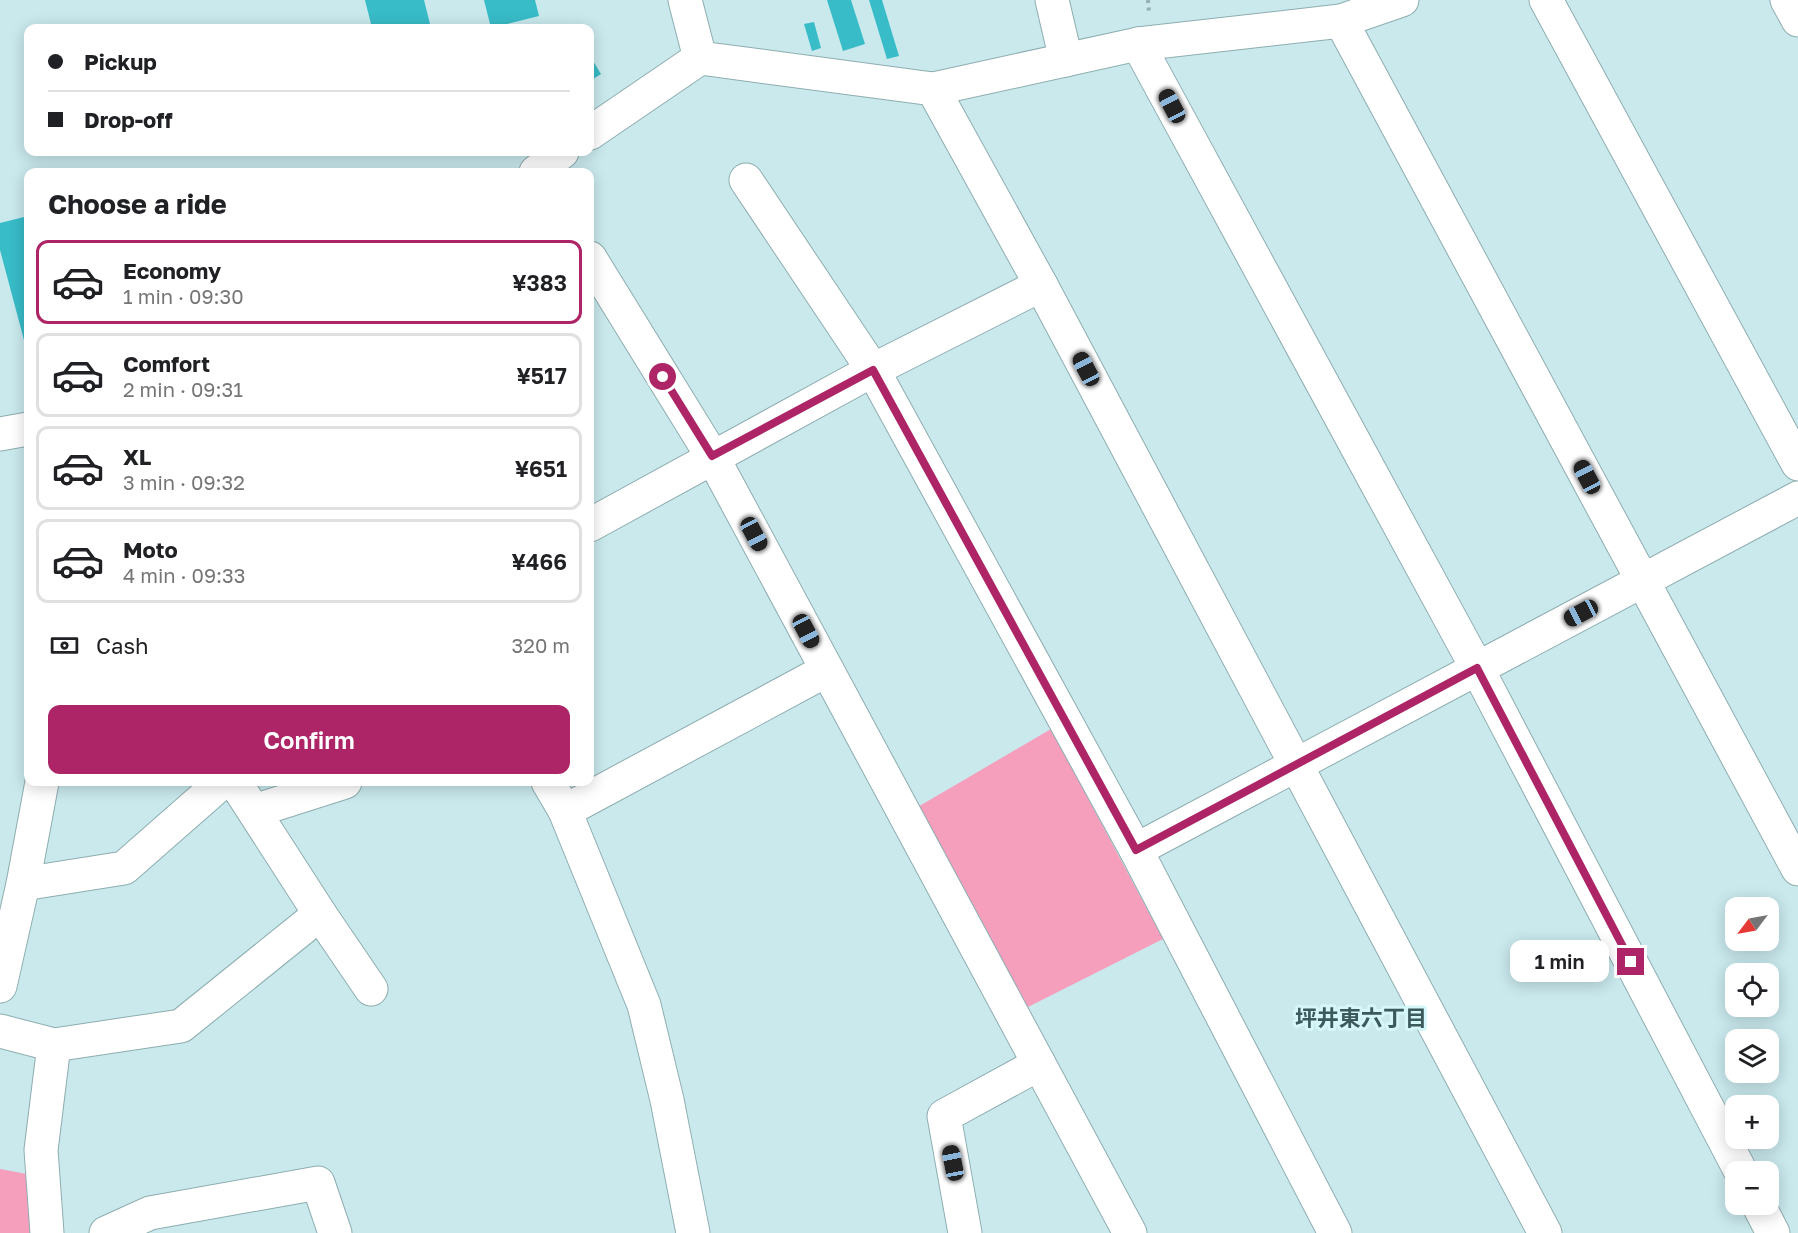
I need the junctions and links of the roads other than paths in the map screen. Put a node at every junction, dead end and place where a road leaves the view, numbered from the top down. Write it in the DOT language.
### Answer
graph roads {
  1 [pos="685,0"];
  2 [pos="1053,0"];
  3 [pos="1402,0"];
  4 [pos="1546,0"];
  5 [pos="1787,0"];
  6 [pos="1798,20"];
  7 [pos="1341,21"];
  8 [pos="1138,44"];
  9 [pos="700,58"];
  10 [pos="1066,60"];
  11 [pos="933,89"];
  12 [pos="594,130"];
  13 [pos="557,156"];
  14 [pos="541,168"];
  15 [pos="746,180"];
  16 [pos="594,264"];
  17 [pos="1041,285"];
  18 [pos="873,370"];
  19 [pos="712,456"];
  20 [pos="1798,464"];
  21 [pos="1798,498"];
  22 [pos="594,523"];
  23 [pos="1643,580"];
  24 [pos="1477,668"];
  25 [pos="827,670"];
  26 [pos="1295,765"];
  27 [pos="41,786"];
  28 [pos="217,786"];
  29 [pos="238,786"];
  30 [pos="332,786"];
  31 [pos="550,786"];
  32 [pos="254,811"];
  33 [pos="565,811"];
  34 [pos="1136,850"];
  35 [pos="1798,869"];
  36 [pos="23,884"];
  37 [pos="320,914"];
  38 [pos="0,986"];
  39 [pos="371,989"];
  40 [pos="0,1031"];
  41 [pos="54,1045"];
  42 [pos="1040,1064"];
  43 [pos="1735,1161"];
  44 [pos="1764,1215"];
  45 [pos="152,1223"];
  46 [pos="47,1233"];
  47 [pos="106,1233"];
  48 [pos="335,1233"];
  49 [pos="693,1233"];
  50 [pos="965,1233"];
  51 [pos="1130,1233"];
  52 [pos="1335,1233"];
  53 [pos="1545,1233"];
  54 [pos="1773,1233"];
  1 -- 9 [label="street"];
  2 -- 10 [label="street"];
  3 -- 7 [label="street"];
  4 -- 20 [label="street"];
  5 -- 6 [label="street"];
  7 -- 8 [label="street"];
  7 -- 23 [label="street"];
  8 -- 10 [label="street"];
  8 -- 24 [label="street"];
  9 -- 11 [label="street"];
  9 -- 12 [label="street"];
  10 -- 11 [label="street"];
  11 -- 17 [label="street"];
  13 -- 14 [label="street"];
  15 -- 18 [label="street"];
  16 -- 19 [label="street"];
  17 -- 18 [label="street"];
  17 -- 26 [label="street"];
  18 -- 19 [label="street"];
  18 -- 34 [label="street"];
  19 -- 22 [label="street"];
  19 -- 25 [label="street"];
  21 -- 23 [label="street"];
  23 -- 24 [label="street"];
  23 -- 35 [label="street"];
  24 -- 26 [label="street"];
  24 -- 43 [label="street"];
  25 -- 33 [label="street"];
  25 -- 42 [label="street"];
  26 -- 34 [label="street"];
  26 -- 53 [label="street"];
  27 -- 36 [label="street"];
  28 -- 36 [label="street"];
  29 -- 32 [label="street"];
  30 -- 32 [label="street"];
  31 -- 33 [label="street"];
  32 -- 37 [label="street"];
  33 -- 49 [label="street"];
  34 -- 52 [label="street"];
  36 -- 38 [label="street"];
  37 -- 39 [label="street"];
  37 -- 41 [label="street"];
  40 -- 41 [label="street"];
  41 -- 46 [label="street"];
  42 -- 50 [label="street"];
  42 -- 51 [label="street"];
  44 -- 54 [label="street"];
  45 -- 47 [label="street"];
  45 -- 48 [label="street"];
}
